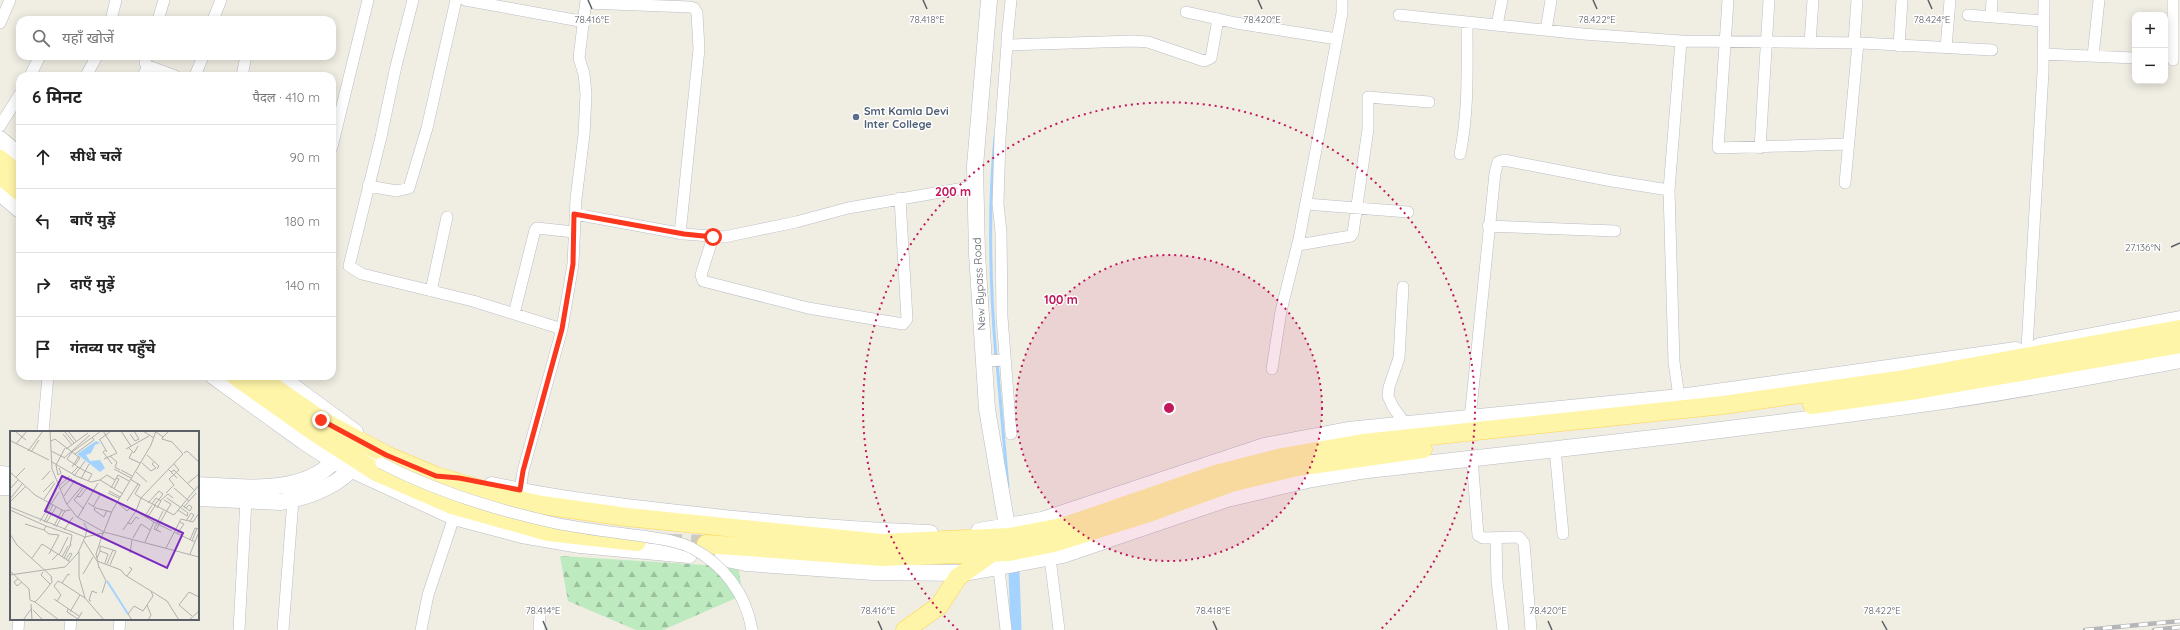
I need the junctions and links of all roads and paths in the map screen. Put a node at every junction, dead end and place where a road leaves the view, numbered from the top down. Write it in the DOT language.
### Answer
graph roads {
  1 [pos="10,0"];
  2 [pos="116,0"];
  3 [pos="164,0"];
  4 [pos="221,0"];
  5 [pos="368,0"];
  6 [pos="413,0"];
  7 [pos="456,0"];
  8 [pos="465,0"];
  9 [pos="989,0"];
  10 [pos="1011,0"];
  11 [pos="1342,0"];
  12 [pos="1502,0"];
  13 [pos="1551,0"];
  14 [pos="1728,0"];
  15 [pos="1769,0"];
  16 [pos="1813,0"];
  17 [pos="1857,0"];
  18 [pos="1902,0"];
  19 [pos="1950,0"];
  20 [pos="1992,0"];
  21 [pos="2044,0"];
  22 [pos="2099,0"];
  23 [pos="2173,0"];
  24 [pos="586,2"];
  25 [pos="1186,12"];
  26 [pos="1399,15"];
  27 [pos="1968,15"];
  28 [pos="112,16"];
  29 [pos="159,16"];
  30 [pos="215,16"];
  31 [pos="1991,17"];
  32 [pos="1218,19"];
  33 [pos="2043,21"];
  34 [pos="584,22"];
  35 [pos="1467,22"];
  36 [pos="0,23"];
  37 [pos="1497,25"];
  38 [pos="1546,30"];
  39 [pos="1337,39"];
  40 [pos="1681,41"];
  41 [pos="1724,42"];
  42 [pos="1767,42"];
  43 [pos="1810,43"];
  44 [pos="1856,43"];
  45 [pos="1007,44"];
  46 [pos="1899,46"];
  47 [pos="1946,48"];
  48 [pos="1992,50"];
  49 [pos="2043,54"];
  50 [pos="2093,56"];
  51 [pos="2132,58"];
  52 [pos="38,60"];
  53 [pos="95,60"];
  54 [pos="202,60"];
  55 [pos="245,60"];
  56 [pos="2173,60"];
  57 [pos="147,61"];
  58 [pos="32,72"];
  59 [pos="88,72"];
  60 [pos="144,72"];
  61 [pos="168,72"];
  62 [pos="197,72"];
  63 [pos="243,72"];
  64 [pos="16,100"];
  65 [pos="1429,102"];
  66 [pos="0,126"];
  67 [pos="336,130"];
  68 [pos="0,139"];
  69 [pos="1848,144"];
  70 [pos="1760,148"];
  71 [pos="16,153"];
  72 [pos="1460,154"];
  73 [pos="0,158"];
  74 [pos="16,172"];
  75 [pos="0,175"];
  76 [pos="1845,183"];
  77 [pos="368,186"];
  78 [pos="976,186"];
  79 [pos="16,189"];
  80 [pos="1669,190"];
  81 [pos="0,193"];
  82 [pos="900,198"];
  83 [pos="1306,204"];
  84 [pos="16,207"];
  85 [pos="1357,208"];
  86 [pos="1408,212"];
  87 [pos="574,214"];
  88 [pos="447,217"];
  89 [pos="1488,226"];
  90 [pos="1615,231"];
  91 [pos="574,232"];
  92 [pos="680,234"];
  93 [pos="713,237"];
  94 [pos="1298,245"];
  95 [pos="1402,287"];
  96 [pos="431,291"];
  97 [pos="514,314"];
  98 [pos="2180,318"];
  99 [pos="562,329"];
  100 [pos="2180,329"];
  101 [pos="2180,344"];
  102 [pos="2027,348"];
  103 [pos="996,360"];
  104 [pos="2180,360"];
  105 [pos="1272,369"];
  106 [pos="48,380"];
  107 [pos="219,380"];
  108 [pos="241,380"];
  109 [pos="264,380"];
  110 [pos="284,380"];
  111 [pos="1679,397"];
  112 [pos="1470,419"];
  113 [pos="1406,424"];
  114 [pos="43,431"];
  115 [pos="1011,434"];
  116 [pos="1555,449"];
  117 [pos="354,454"];
  118 [pos="1472,458"];
  119 [pos="436,476"];
  120 [pos="199,485"];
  121 [pos="520,490"];
  122 [pos="264,494"];
  123 [pos="199,498"];
  124 [pos="246,500"];
  125 [pos="293,500"];
  126 [pos="454,517"];
  127 [pos="1563,534"];
  128 [pos="1496,538"];
  129 [pos="637,542"];
  130 [pos="706,544"];
  131 [pos="1003,551"];
  132 [pos="689,555"];
  133 [pos="722,558"];
  134 [pos="1050,558"];
  135 [pos="965,573"];
  136 [pos="540,614"];
  137 [pos="19,620"];
  138 [pos="71,620"];
  139 [pos="120,620"];
  140 [pos="18,630"];
  141 [pos="70,630"];
  142 [pos="119,630"];
  143 [pos="239,630"];
  144 [pos="283,630"];
  145 [pos="421,630"];
  146 [pos="539,630"];
  147 [pos="752,630"];
  148 [pos="905,630"];
  149 [pos="1006,630"];
  150 [pos="1059,630"];
  151 [pos="1503,630"];
  152 [pos="1531,630"];
  1 -- 36 [label="street"];
  2 -- 28 [label="street"];
  3 -- 29 [label="street"];
  4 -- 30 [label="street"];
  5 -- 67 [label="street"];
  6 -- 77 [label="street"];
  7 -- 77 [label="street"];
  8 -- 34 [label="street"];
  9 -- 78 [label="main road, New Bypass Road"];
  10 -- 45 [label="street"];
  11 -- 39 [label="street"];
  12 -- 37 [label="street"];
  13 -- 38 [label="street"];
  14 -- 41 [label="street"];
  15 -- 42 [label="street"];
  16 -- 43 [label="street"];
  17 -- 44 [label="street"];
  18 -- 46 [label="street"];
  19 -- 47 [label="street"];
  20 -- 31 [label="street"];
  21 -- 33 [label="street"];
  22 -- 50 [label="street"];
  23 -- 56 [label="street"];
  24 -- 34 [label="street"];
  24 -- 92 [label="street"];
  25 -- 32 [label="street"];
  26 -- 35 [label="street"];
  27 -- 31 [label="street"];
  31 -- 33 [label="street"];
  32 -- 39 [label="street"];
  32 -- 45 [label="street"];
  33 -- 49 [label="street"];
  34 -- 87 [label="street"];
  35 -- 37 [label="street"];
  35 -- 72 [label="street"];
  37 -- 38 [label="street"];
  38 -- 40 [label="street"];
  39 -- 83 [label="street"];
  40 -- 41 [label="street"];
  40 -- 80 [label="street"];
  41 -- 42 [label="street"];
  41 -- 70 [label="street"];
  42 -- 43 [label="street"];
  42 -- 70 [label="street"];
  43 -- 44 [label="street"];
  44 -- 46 [label="street"];
  44 -- 69 [label="street"];
  45 -- 103 [label="street"];
  46 -- 47 [label="street"];
  47 -- 48 [label="street"];
  49 -- 50 [label="street"];
  49 -- 102 [label="street"];
  50 -- 51 [label="street"];
  52 -- 58 [label="street"];
  53 -- 59 [label="street"];
  54 -- 62 [label="street"];
  55 -- 63 [label="street"];
  57 -- 60 [label="street"];
  57 -- 61 [label="street"];
  64 -- 66 [label="street"];
  65 -- 85 [label="street"];
  68 -- 71 [label="main road"];
  69 -- 70 [label="street"];
  69 -- 76 [label="street"];
  73 -- 74 [label="main road"];
  75 -- 79 [label="main road"];
  77 -- 96 [label="street"];
  78 -- 82 [label="street"];
  78 -- 103 [label="main road, New Bypass Road"];
  80 -- 89 [label="street"];
  80 -- 111 [label="street"];
  81 -- 84 [label="main road"];
  82 -- 93 [label="street"];
  82 -- 93 [label="street"];
  83 -- 85 [label="street"];
  83 -- 94 [label="street"];
  85 -- 86 [label="street"];
  85 -- 94 [label="street"];
  87 -- 91 [label="street"];
  87 -- 92 [label="street"];
  88 -- 96 [label="street"];
  89 -- 90 [label="street"];
  89 -- 112 [label="street"];
  91 -- 97 [label="street"];
  91 -- 99 [label="street"];
  92 -- 93 [label="street"];
  94 -- 105 [label="street"];
  95 -- 113 [label="street"];
  96 -- 97 [label="street"];
  97 -- 99 [label="street"];
  98 -- 102 [label="main road"];
  99 -- 121 [label="street"];
  100 -- 131 [label="main road"];
  101 -- 131 [label="main road"];
  102 -- 111 [label="main road"];
  103 -- 115 [label="street"];
  103 -- 131 [label="main road, New Bypass Road"];
  104 -- 116 [label="main road"];
  106 -- 114 [label="street"];
  107 -- 117 [label="main road"];
  108 -- 117 [label="main road"];
  109 -- 117 [label="main road"];
  110 -- 117 [label="main road"];
  111 -- 112 [label="main road"];
  112 -- 113 [label="main road"];
  113 -- 131 [label="main road"];
  116 -- 118 [label="main road"];
  116 -- 127 [label="street"];
  117 -- 119 [label="main road"];
  117 -- 122 [label="main road"];
  117 -- 125 [label="main road"];
  117 -- 126 [label="main road"];
  117 -- 129 [label="main road"];
  117 -- 147 [label="street, bridge"];
  118 -- 128 [label="street"];
  118 -- 134 [label="main road"];
  119 -- 121 [label="main road"];
  119 -- 131 [label="main road"];
  120 -- 122 [label="main road"];
  121 -- 131 [label="main road"];
  122 -- 124 [label="main road"];
  122 -- 125 [label="main road"];
  123 -- 124 [label="main road"];
  124 -- 143 [label="street"];
  125 -- 144 [label="street"];
  126 -- 132 [label="main road"];
  126 -- 145 [label="street"];
  128 -- 151 [label="street"];
  128 -- 152 [label="street"];
  130 -- 131 [label="main road"];
  131 -- 134 [label="main road"];
  131 -- 135 [label="main road"];
  131 -- 149 [label="street"];
  133 -- 135 [label="main road"];
  134 -- 150 [label="street"];
  135 -- 148 [label="main road"];
  136 -- 146 [label="street"];
  137 -- 140 [label="street"];
  138 -- 141 [label="street"];
  139 -- 142 [label="street"];
}
